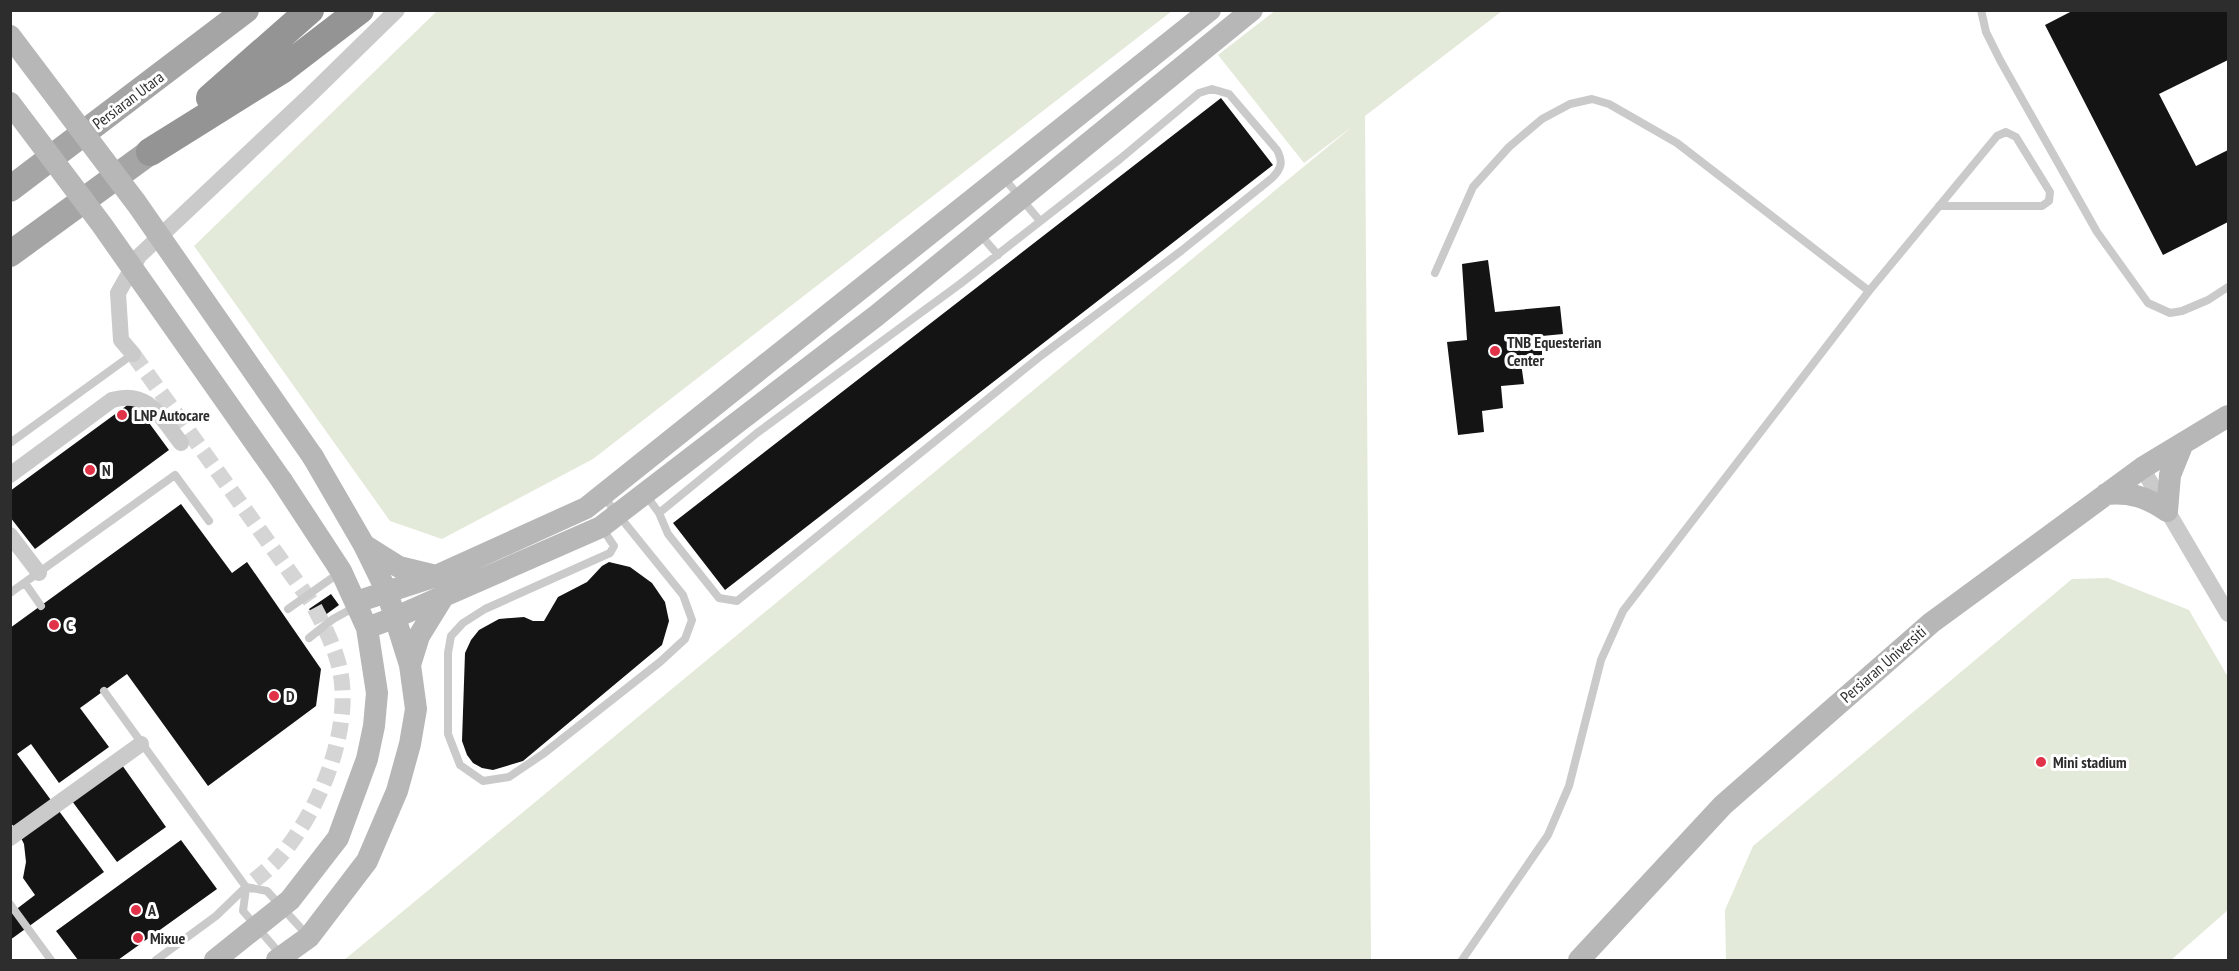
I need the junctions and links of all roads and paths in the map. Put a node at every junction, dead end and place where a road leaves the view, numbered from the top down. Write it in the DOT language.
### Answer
graph roads {
  1 [pos="246,10"];
  2 [pos="310,10"];
  3 [pos="360,10"];
  4 [pos="397,10"];
  5 [pos="1210,10"];
  6 [pos="1252,10"];
  7 [pos="1981,10"];
  8 [pos="10,36"];
  9 [pos="10,103"];
  10 [pos="150,152"];
  11 [pos="1002,177"];
  12 [pos="10,189"];
  13 [pos="1021,199"];
  14 [pos="1939,206"];
  15 [pos="1040,221"];
  16 [pos="979,233"];
  17 [pos="10,254"];
  18 [pos="998,255"];
  19 [pos="1435,273"];
  20 [pos="2229,286"];
  21 [pos="1869,291"];
  22 [pos="133,354"];
  23 [pos="2229,416"];
  24 [pos="10,443"];
  25 [pos="181,443"];
  26 [pos="2183,443"];
  27 [pos="2142,468"];
  28 [pos="10,475"];
  29 [pos="644,493"];
  30 [pos="2106,494"];
  31 [pos="594,502"];
  32 [pos="2167,511"];
  33 [pos="659,513"];
  34 [pos="609,520"];
  35 [pos="209,521"];
  36 [pos="10,535"];
  37 [pos="364,545"];
  38 [pos="341,571"];
  39 [pos="39,573"];
  40 [pos="25,583"];
  41 [pos="440,586"];
  42 [pos="387,592"];
  43 [pos="10,593"];
  44 [pos="357,604"];
  45 [pos="41,606"];
  46 [pos="288,609"];
  47 [pos="2229,614"];
  48 [pos="396,617"];
  49 [pos="367,628"];
  50 [pos="309,638"];
  51 [pos="410,665"];
  52 [pos="104,691"];
  53 [pos="141,744"];
  54 [pos="10,838"];
  55 [pos="246,887"];
  56 [pos="10,904"];
  57 [pos="282,907"];
  58 [pos="257,927"];
  59 [pos="309,937"];
  60 [pos="280,958"];
  61 [pos="51,960"];
  62 [pos="156,960"];
  63 [pos="215,960"];
  64 [pos="1462,960"];
  65 [pos="1579,960"];
  1 -- 12 [label="main road, Persiaran Utara"];
  2 -- 10 [label="highway"];
  3 -- 10 [label="highway"];
  4 -- 22 [label="street"];
  5 -- 11 [label="street"];
  6 -- 13 [label="street"];
  7 -- 20 [label="lane"];
  8 -- 37 [label="street, bridge"];
  9 -- 38 [label="street, bridge"];
  10 -- 17 [label="main road"];
  11 -- 13 [label="lane"];
  11 -- 31 [label="street"];
  13 -- 15 [label="lane"];
  13 -- 16 [label="street"];
  14 -- 14 [label="lane"];
  14 -- 21 [label="lane"];
  15 -- 18 [label="lane"];
  15 -- 33 [label="lane"];
  16 -- 18 [label="lane"];
  16 -- 29 [label="street"];
  18 -- 33 [label="lane"];
  19 -- 21 [label="lane"];
  21 -- 64 [label="lane"];
  22 -- 24 [label="lane"];
  23 -- 26 [label="street, Persiaran Universiti"];
  25 -- 28 [label="street"];
  26 -- 27 [label="street, Persiaran Universiti"];
  26 -- 32 [label="street"];
  27 -- 30 [label="street, Persiaran Universiti"];
  27 -- 32 [label="street"];
  29 -- 33 [label="lane"];
  29 -- 34 [label="street"];
  30 -- 32 [label="street"];
  30 -- 65 [label="street, Persiaran Universiti"];
  31 -- 34 [label="lane"];
  31 -- 34 [label="lane"];
  31 -- 41 [label="street"];
  32 -- 47 [label="street"];
  34 -- 34 [label="lane"];
  34 -- 41 [label="street"];
  35 -- 39 [label="lane"];
  36 -- 39 [label="street"];
  37 -- 41 [label="street"];
  37 -- 42 [label="street"];
  38 -- 44 [label="street"];
  38 -- 46 [label="lane"];
  39 -- 40 [label="lane"];
  40 -- 43 [label="lane"];
  40 -- 45 [label="lane"];
  41 -- 42 [label="street"];
  41 -- 48 [label="street"];
  41 -- 51 [label="street"];
  42 -- 44 [label="street"];
  42 -- 48 [label="street"];
  44 -- 49 [label="street"];
  44 -- 50 [label="lane"];
  48 -- 49 [label="street"];
  48 -- 51 [label="street"];
  49 -- 57 [label="street"];
  51 -- 59 [label="street"];
  52 -- 53 [label="lane"];
  53 -- 54 [label="street"];
  53 -- 55 [label="lane"];
  55 -- 57 [label="lane"];
  55 -- 58 [label="lane"];
  55 -- 62 [label="lane"];
  56 -- 61 [label="lane"];
  57 -- 58 [label="street"];
  57 -- 59 [label="lane"];
  58 -- 60 [label="lane"];
  58 -- 63 [label="street"];
  59 -- 60 [label="street"];
}
